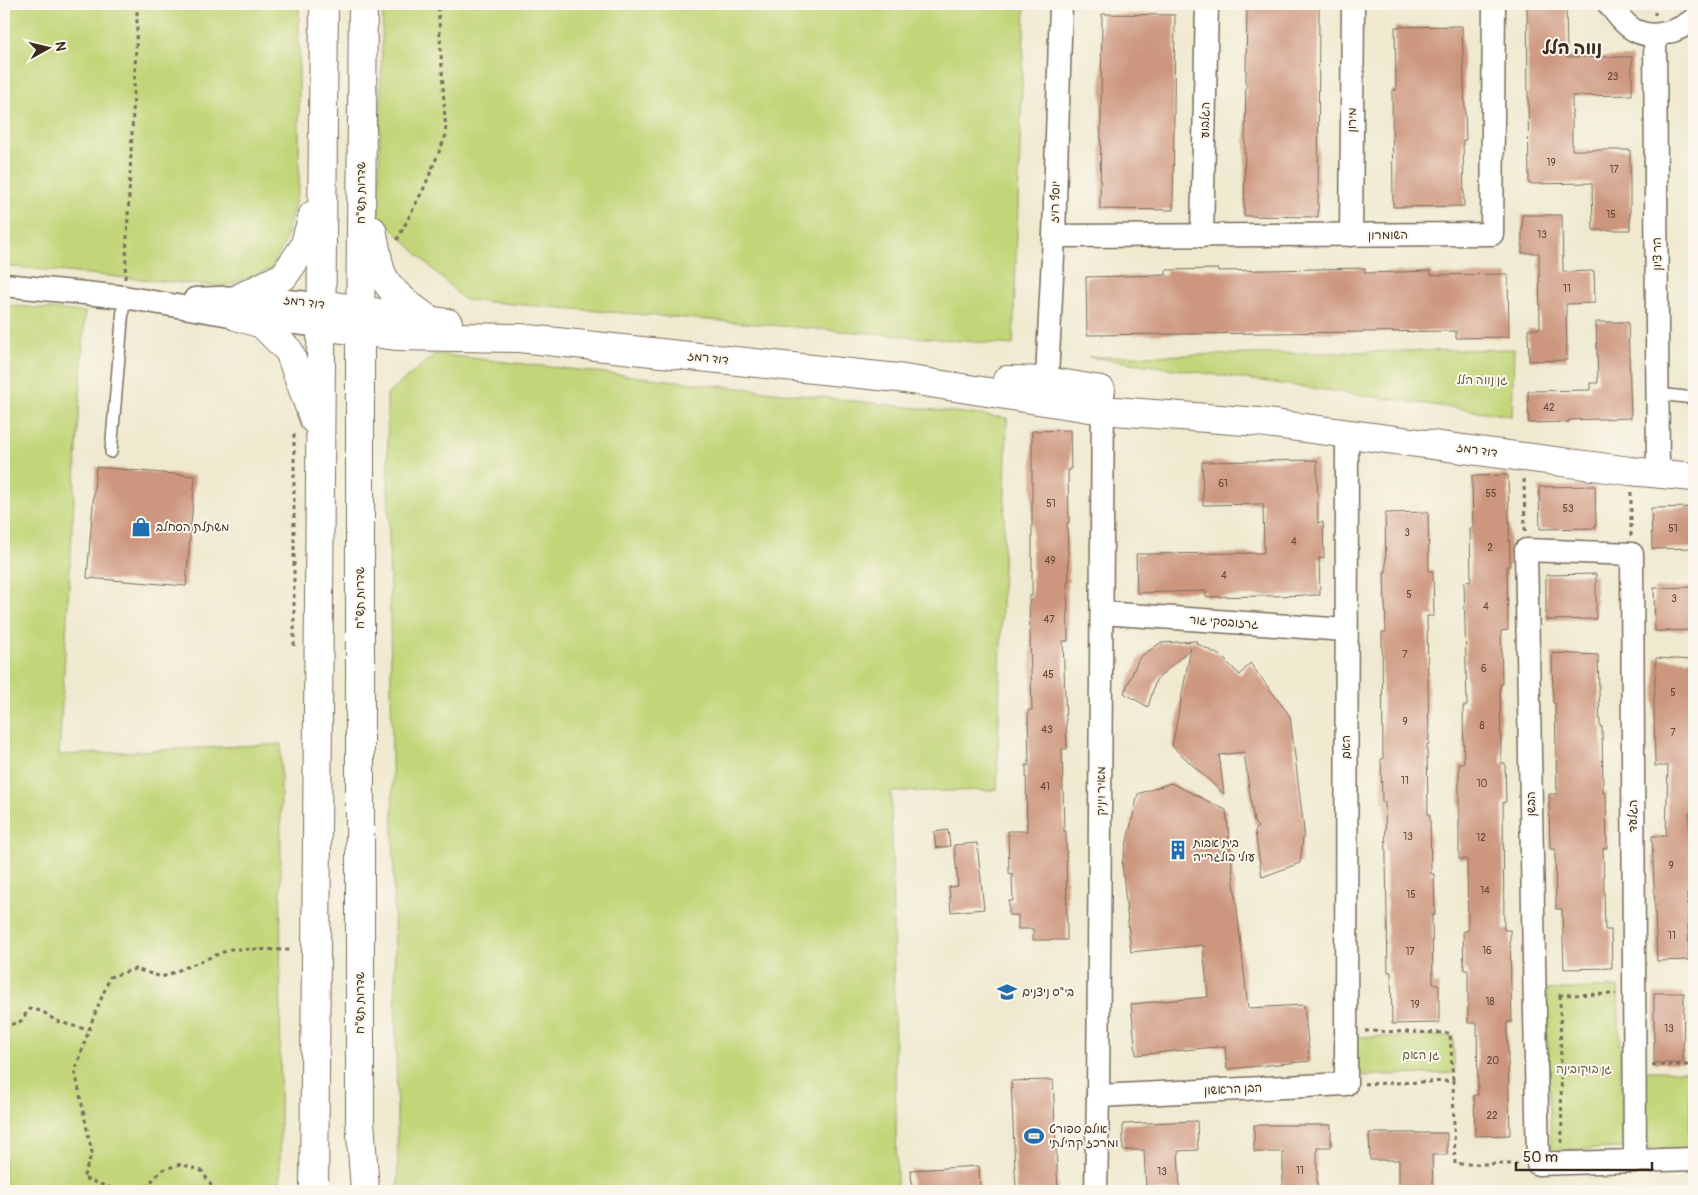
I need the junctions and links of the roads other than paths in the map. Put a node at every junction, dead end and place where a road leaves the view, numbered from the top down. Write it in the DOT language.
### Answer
graph roads {
  1 [pos="324,4"];
  2 [pos="363,4"];
  3 [pos="1060,4"];
  4 [pos="1207,4"];
  5 [pos="1353,4"];
  6 [pos="1494,4"];
  7 [pos="1609,4"];
  8 [pos="1694,19"];
  9 [pos="1655,35"];
  10 [pos="361,178"];
  11 [pos="322,185"];
  12 [pos="1351,235"];
  13 [pos="1054,236"];
  14 [pos="1202,236"];
  15 [pos="4,285"];
  16 [pos="124,297"];
  17 [pos="239,306"];
  18 [pos="321,315"];
  19 [pos="428,319"];
  20 [pos="361,321"];
  21 [pos="398,336"];
  22 [pos="519,338"];
  23 [pos="1046,391"];
  24 [pos="1658,394"];
  25 [pos="1694,398"];
  26 [pos="1103,400"];
  27 [pos="361,409"];
  28 [pos="1347,433"];
  29 [pos="320,438"];
  30 [pos="111,452"];
  31 [pos="1658,472"];
  32 [pos="1694,476"];
  33 [pos="1526,550"];
  34 [pos="1102,613"];
  35 [pos="1346,630"];
  36 [pos="1346,1084"];
  37 [pos="1098,1096"];
  38 [pos="1694,1159"];
  39 [pos="1635,1161"];
  40 [pos="314,1191"];
  41 [pos="365,1191"];
  42 [pos="1096,1191"];
  1 -- 11 [label="main road"];
  2 -- 10 [label="main road, שדרות תש\"ח"];
  3 -- 13 [label="street, יוסף רויז"];
  4 -- 14 [label="street, הגלבוע"];
  5 -- 12 [label="street, מירון"];
  6 -- 12 [label="street, השומרון"];
  7 -- 9 [label="street"];
  8 -- 9 [label="street"];
  9 -- 24 [label="street, הר ציון"];
  10 -- 19 [label="main road"];
  10 -- 20 [label="main road, שדרות תש\"ח"];
  11 -- 17 [label="main road"];
  11 -- 18 [label="main road"];
  12 -- 14 [label="street, השומרון"];
  13 -- 14 [label="street, השומרון"];
  13 -- 23 [label="street, יוסף רויז"];
  15 -- 16 [label="street, דוד רמז"];
  16 -- 17 [label="street, דוד רמז"];
  16 -- 30 [label="lane"];
  17 -- 18 [label="street, דוד רמז"];
  17 -- 29 [label="main road"];
  18 -- 20 [label="main road, דוד רמז"];
  18 -- 29 [label="main road"];
  19 -- 20 [label="main road, דוד רמז"];
  19 -- 22 [label="main road, דוד רמז"];
  20 -- 21 [label="main road, דוד רמז"];
  20 -- 27 [label="main road, שדרות תש\"ח"];
  21 -- 22 [label="main road, דוד רמז"];
  21 -- 27 [label="main road"];
  22 -- 23 [label="main road, דוד רמז"];
  23 -- 26 [label="main road, דוד רמז"];
  24 -- 25 [label="lane"];
  24 -- 31 [label="street, הר ציון"];
  26 -- 28 [label="main road, דוד רמז"];
  26 -- 34 [label="street, מאיר ויניק"];
  27 -- 41 [label="main road, שדרות תש\"ח"];
  28 -- 31 [label="main road, דוד רמז"];
  28 -- 35 [label="street, האם"];
  29 -- 40 [label="main road"];
  31 -- 32 [label="main road, דוד רמז"];
  33 -- 39 [label="street, הבשן"];
  33 -- 39 [label="street, הגלעד"];
  34 -- 35 [label="street, גרזובסקי גור"];
  34 -- 37 [label="street, מאיר ויניק"];
  35 -- 36 [label="street, האם"];
  36 -- 37 [label="street, הבן הראשון"];
  37 -- 42 [label="street, מאיר ויניק"];
  38 -- 39 [label="street"];
}
